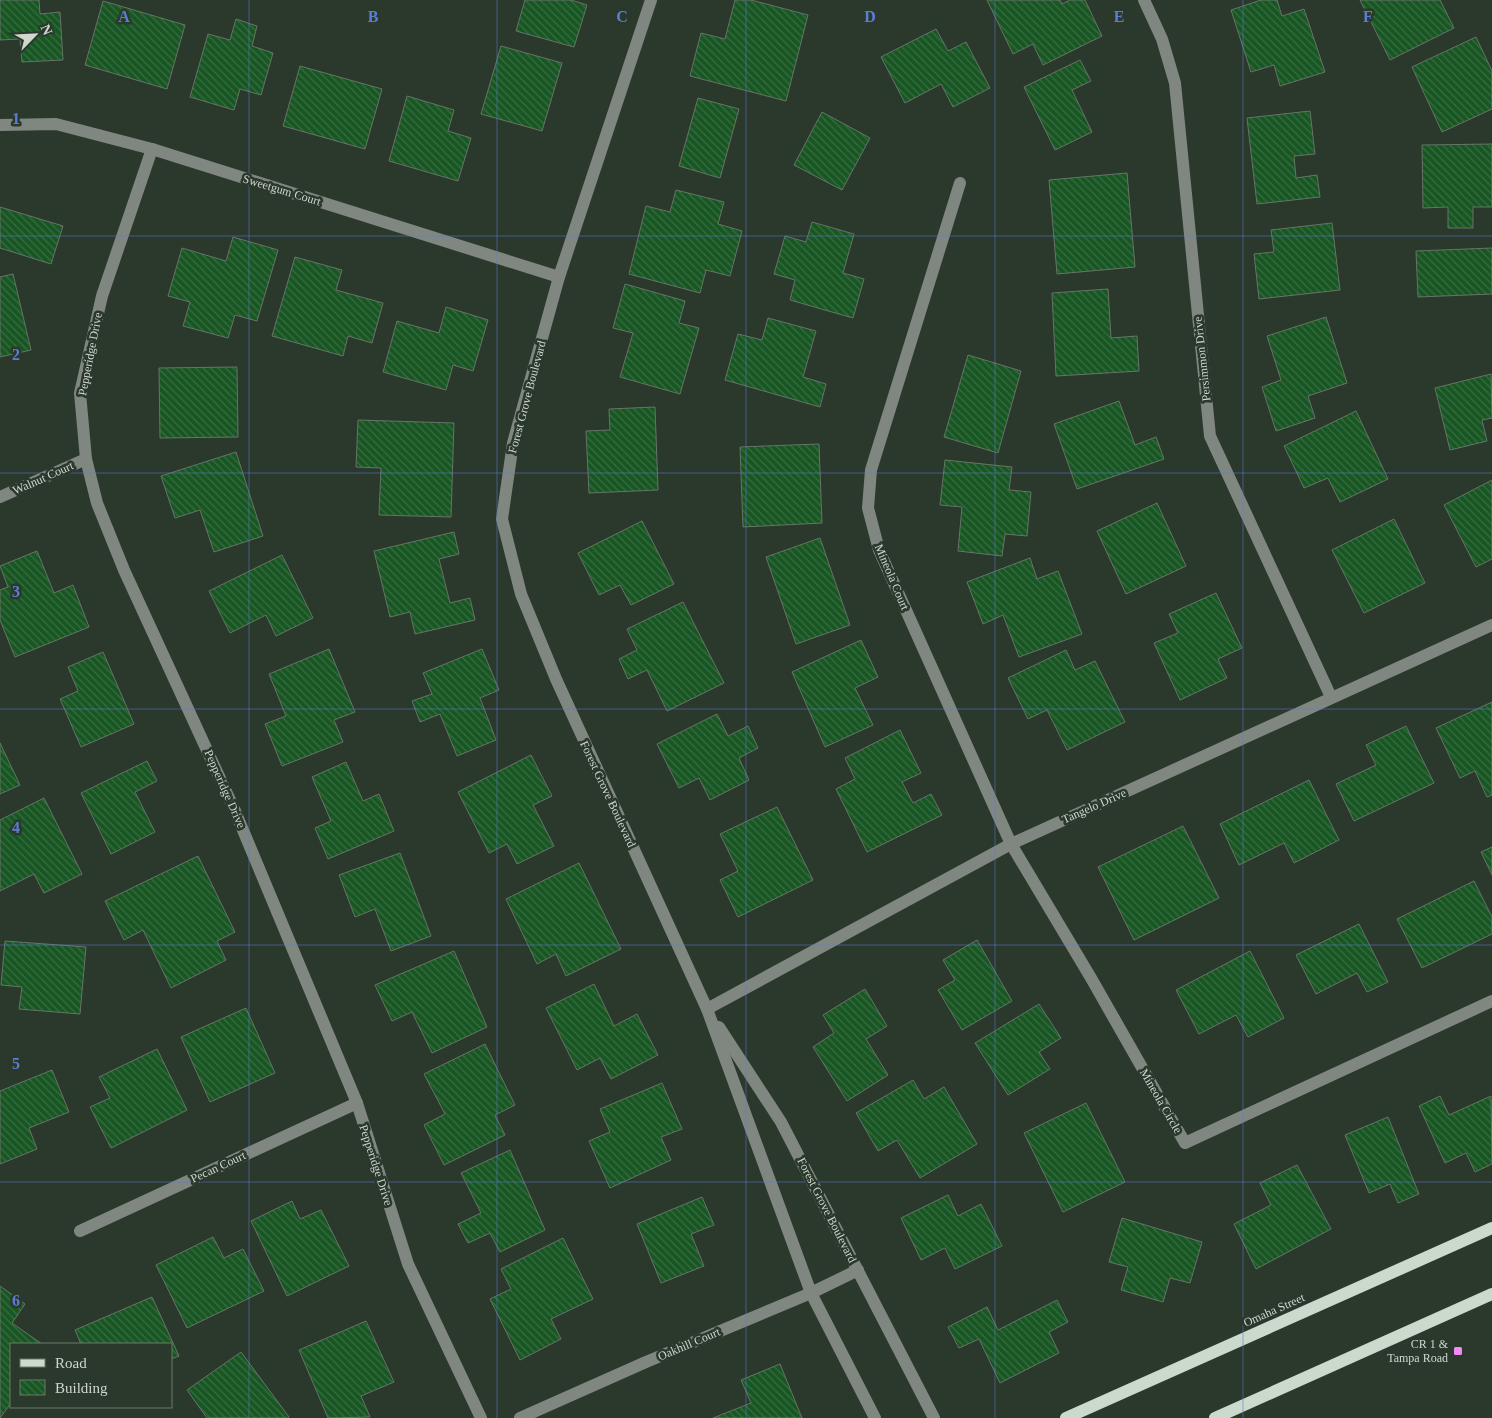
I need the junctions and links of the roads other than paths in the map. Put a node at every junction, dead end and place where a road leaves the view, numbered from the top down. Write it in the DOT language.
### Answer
graph roads {
  1 [pos="650,0"];
  2 [pos="1144,0"];
  3 [pos="0,125"];
  4 [pos="152,149"];
  5 [pos="960,183"];
  6 [pos="559,277"];
  7 [pos="86,459"];
  8 [pos="0,497"];
  9 [pos="1492,624"];
  10 [pos="1331,697"];
  11 [pos="1011,844"];
  12 [pos="1492,1001"];
  13 [pos="707,1008"];
  14 [pos="357,1103"];
  15 [pos="1492,1228"];
  16 [pos="80,1230"];
  17 [pos="858,1270"];
  18 [pos="811,1293"];
  19 [pos="1492,1294"];
  20 [pos="481,1418"];
  21 [pos="520,1418"];
  22 [pos="875,1418"];
  23 [pos="934,1418"];
  24 [pos="1066,1418"];
  25 [pos="1215,1418"];
  1 -- 6 [label="street, Forest Grove Boulevard"];
  2 -- 10 [label="street, Persimmon Drive"];
  3 -- 4 [label="street, Sweetgum Court"];
  4 -- 6 [label="street, Sweetgum Court"];
  4 -- 7 [label="street, Pepperidge Drive"];
  5 -- 11 [label="street, Mineola Court"];
  6 -- 13 [label="street, Forest Grove Boulevard"];
  7 -- 8 [label="street, Walnut Court"];
  7 -- 14 [label="street, Pepperidge Drive"];
  9 -- 10 [label="street, Tangelo Drive"];
  10 -- 11 [label="street, Tangelo Drive"];
  11 -- 12 [label="street, Mineola Circle"];
  11 -- 13 [label="street, Tangelo Drive"];
  13 -- 17 [label="street, Forest Grove Boulevard"];
  13 -- 18 [label="street, Forest Grove Boulevard"];
  14 -- 16 [label="street, Pecan Court"];
  14 -- 20 [label="street, Pepperidge Drive"];
  15 -- 24 [label="main road, Omaha Street"];
  17 -- 18 [label="street, Oakhill Court"];
  17 -- 23 [label="street, Forest Grove Boulevard"];
  18 -- 21 [label="street, Oakhill Court"];
  18 -- 22 [label="street, Forest Grove Boulevard"];
  19 -- 25 [label="main road"];
}
